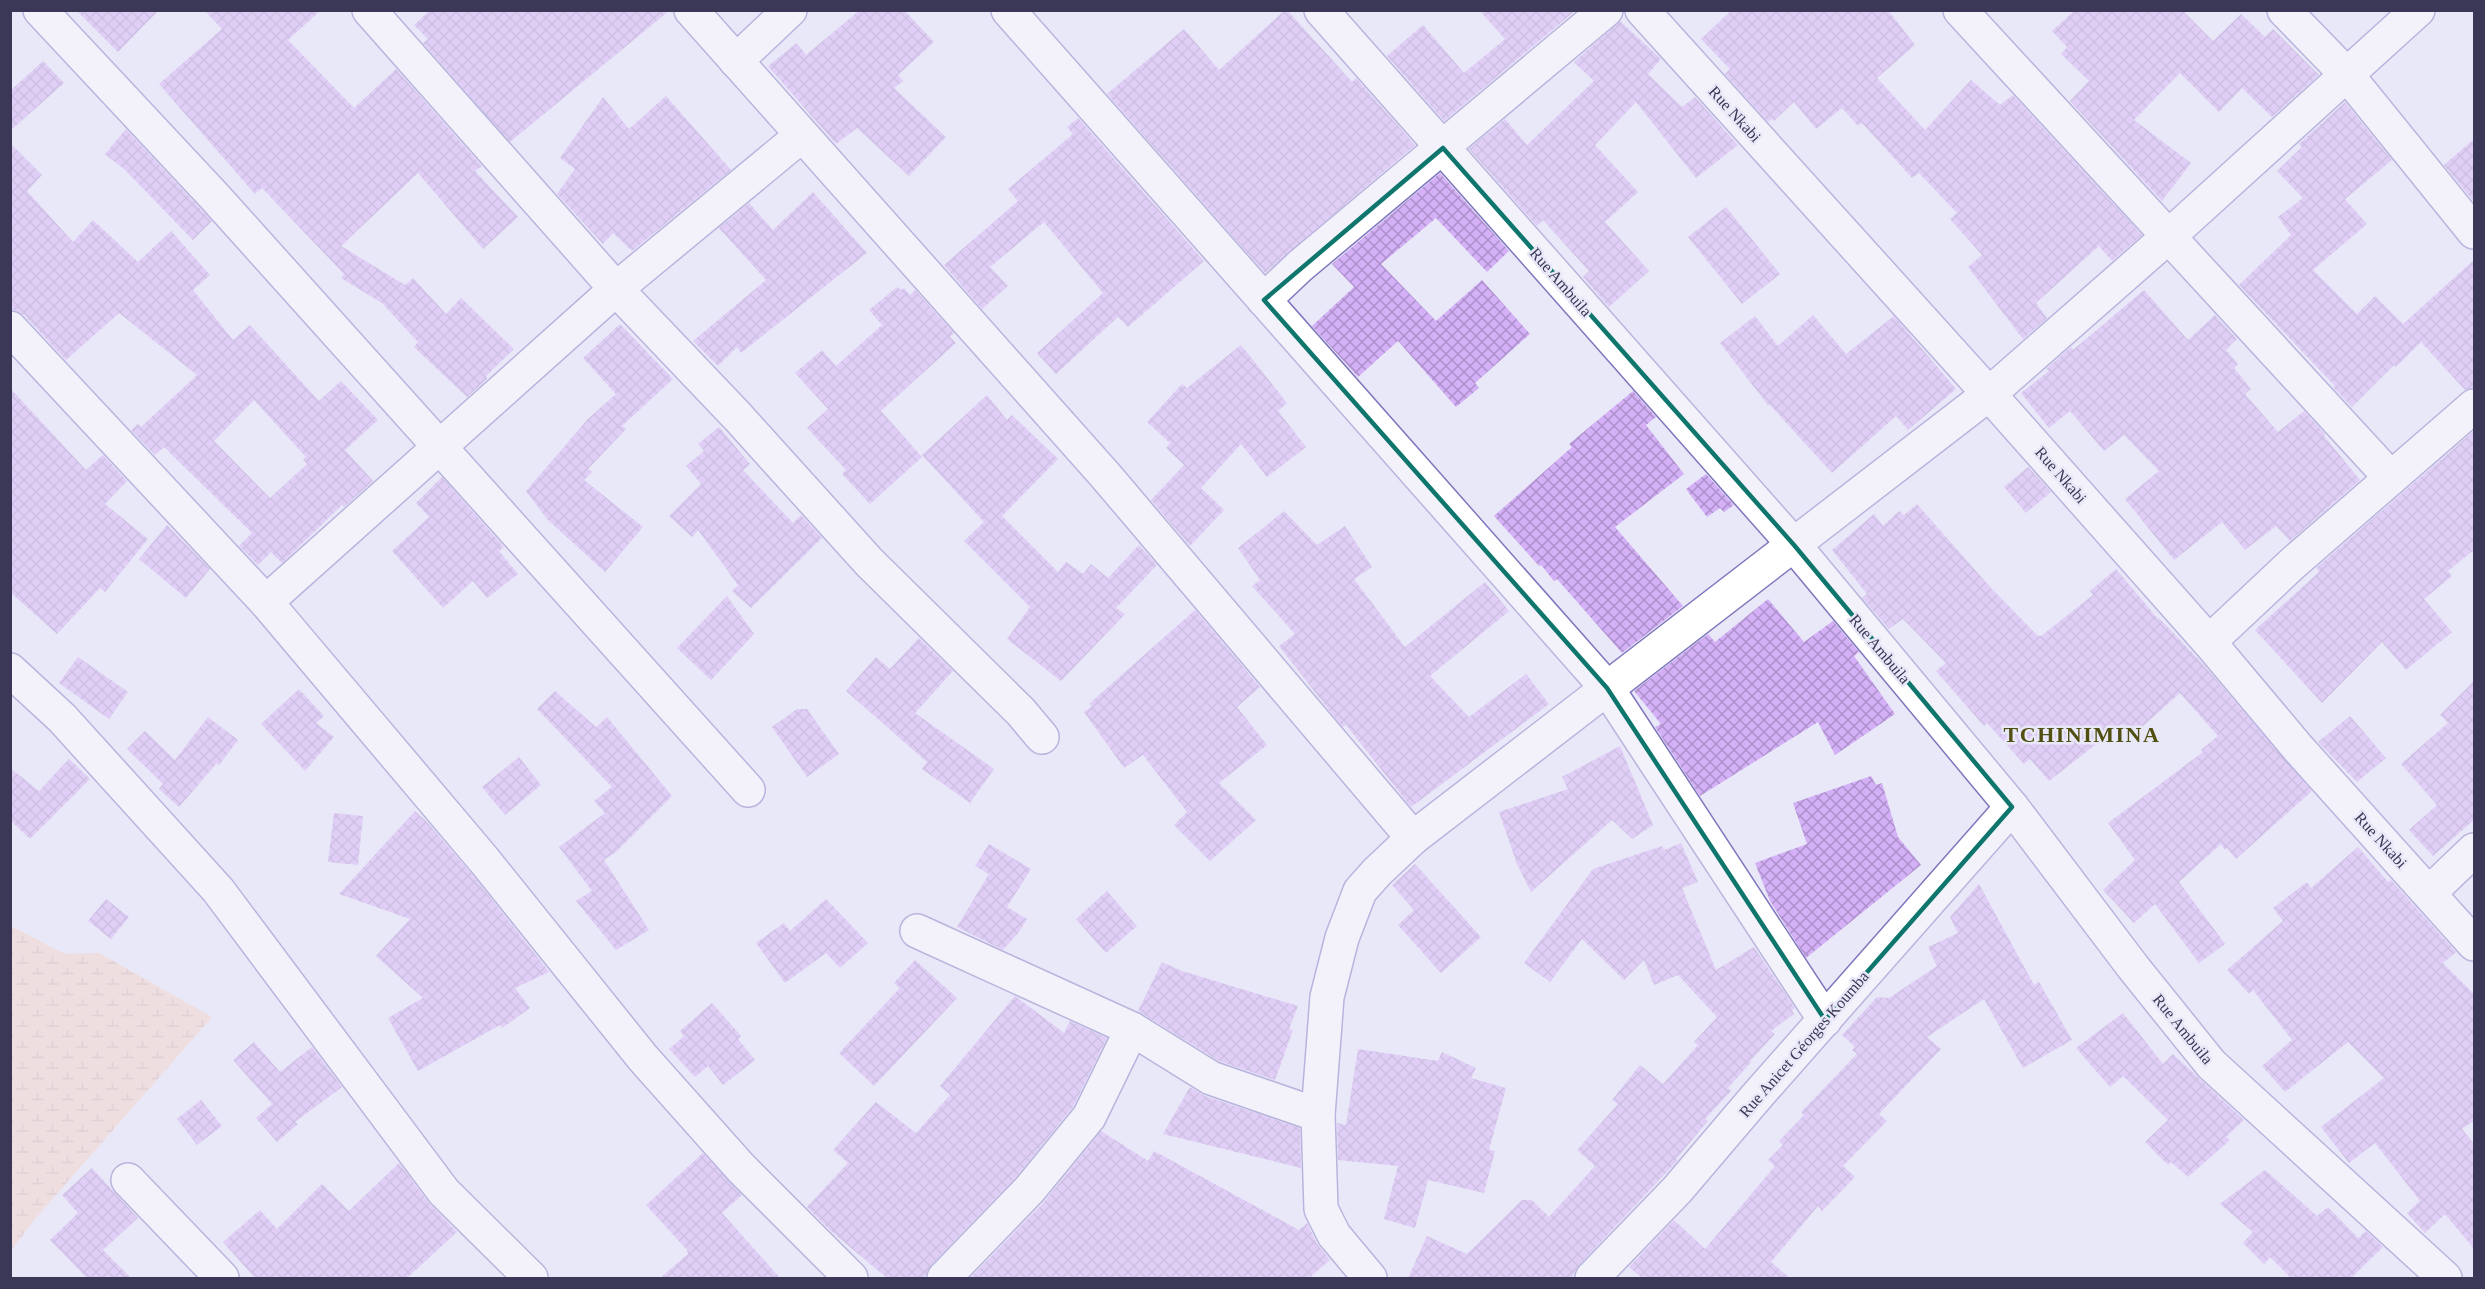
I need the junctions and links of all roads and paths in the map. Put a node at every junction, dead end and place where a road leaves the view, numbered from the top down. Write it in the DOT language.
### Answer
graph roads {
  1 [pos="40,10"];
  2 [pos="369,10"];
  3 [pos="691,10"];
  4 [pos="790,10"];
  5 [pos="1008,10"];
  6 [pos="1321,10"];
  7 [pos="1606,10"];
  8 [pos="1641,10"];
  9 [pos="1960,10"];
  10 [pos="2284,10"];
  11 [pos="2418,10"];
  12 [pos="736,61"];
  13 [pos="2348,76"];
  14 [pos="801,136"];
  15 [pos="1443,148"];
  16 [pos="2475,232"];
  17 [pos="2169,236"];
  18 [pos="616,289"];
  19 [pos="1264,300"];
  20 [pos="10,328"];
  21 [pos="1989,394"];
  22 [pos="2475,406"];
  23 [pos="439,447"];
  24 [pos="2391,478"];
  25 [pos="1794,545"];
  26 [pos="266,602"];
  27 [pos="2209,642"];
  28 [pos="10,670"];
  29 [pos="1607,688"];
  30 [pos="1042,737"];
  31 [pos="748,790"];
  32 [pos="2012,807"];
  33 [pos="1413,838"];
  34 [pos="2475,850"];
  35 [pos="2429,893"];
  36 [pos="917,931"];
  37 [pos="2475,944"];
  38 [pos="1825,1020"];
  39 [pos="1132,1029"];
  40 [pos="1318,1115"];
  41 [pos="128,1180"];
  42 [pos="222,1278"];
  43 [pos="531,1278"];
  44 [pos="851,1278"];
  45 [pos="944,1278"];
  46 [pos="1370,1278"];
  47 [pos="1592,1278"];
  48 [pos="2445,1278"];
  1 -- 23 [label="street"];
  2 -- 18 [label="street"];
  3 -- 12 [label="street"];
  4 -- 12 [label="street"];
  5 -- 19 [label="street"];
  6 -- 15 [label="street, Rue Ambuila"];
  7 -- 15 [label="street"];
  8 -- 21 [label="street, Rue Nkabi"];
  9 -- 17 [label="street"];
  10 -- 13 [label="street"];
  11 -- 13 [label="street"];
  12 -- 14 [label="street"];
  13 -- 16 [label="street"];
  13 -- 17 [label="street"];
  14 -- 18 [label="street"];
  14 -- 33 [label="street"];
  15 -- 19 [label="street"];
  15 -- 25 [label="street, Rue Ambuila"];
  17 -- 21 [label="street"];
  17 -- 24 [label="street"];
  18 -- 23 [label="street"];
  18 -- 30 [label="street"];
  19 -- 29 [label="street"];
  20 -- 26 [label="street"];
  21 -- 25 [label="street"];
  21 -- 27 [label="street, Rue Nkabi"];
  22 -- 24 [label="street"];
  23 -- 26 [label="street"];
  23 -- 31 [label="street"];
  24 -- 27 [label="street"];
  25 -- 29 [label="street"];
  25 -- 32 [label="street, Rue Ambuila"];
  26 -- 44 [label="street"];
  27 -- 35 [label="street, Rue Nkabi"];
  28 -- 43 [label="street"];
  29 -- 33 [label="street"];
  29 -- 38 [label="street"];
  32 -- 38 [label="street, Rue Anicet Géorges Koumba"];
  32 -- 48 [label="street, Rue Ambuila"];
  33 -- 40 [label="street"];
  34 -- 35 [label="street"];
  35 -- 37 [label="street, Rue Nkabi"];
  36 -- 39 [label="street"];
  38 -- 47 [label="street, Rue Anicet Géorges Koumba"];
  39 -- 40 [label="street"];
  39 -- 45 [label="street"];
  40 -- 46 [label="street"];
  41 -- 42 [label="street"];
}
